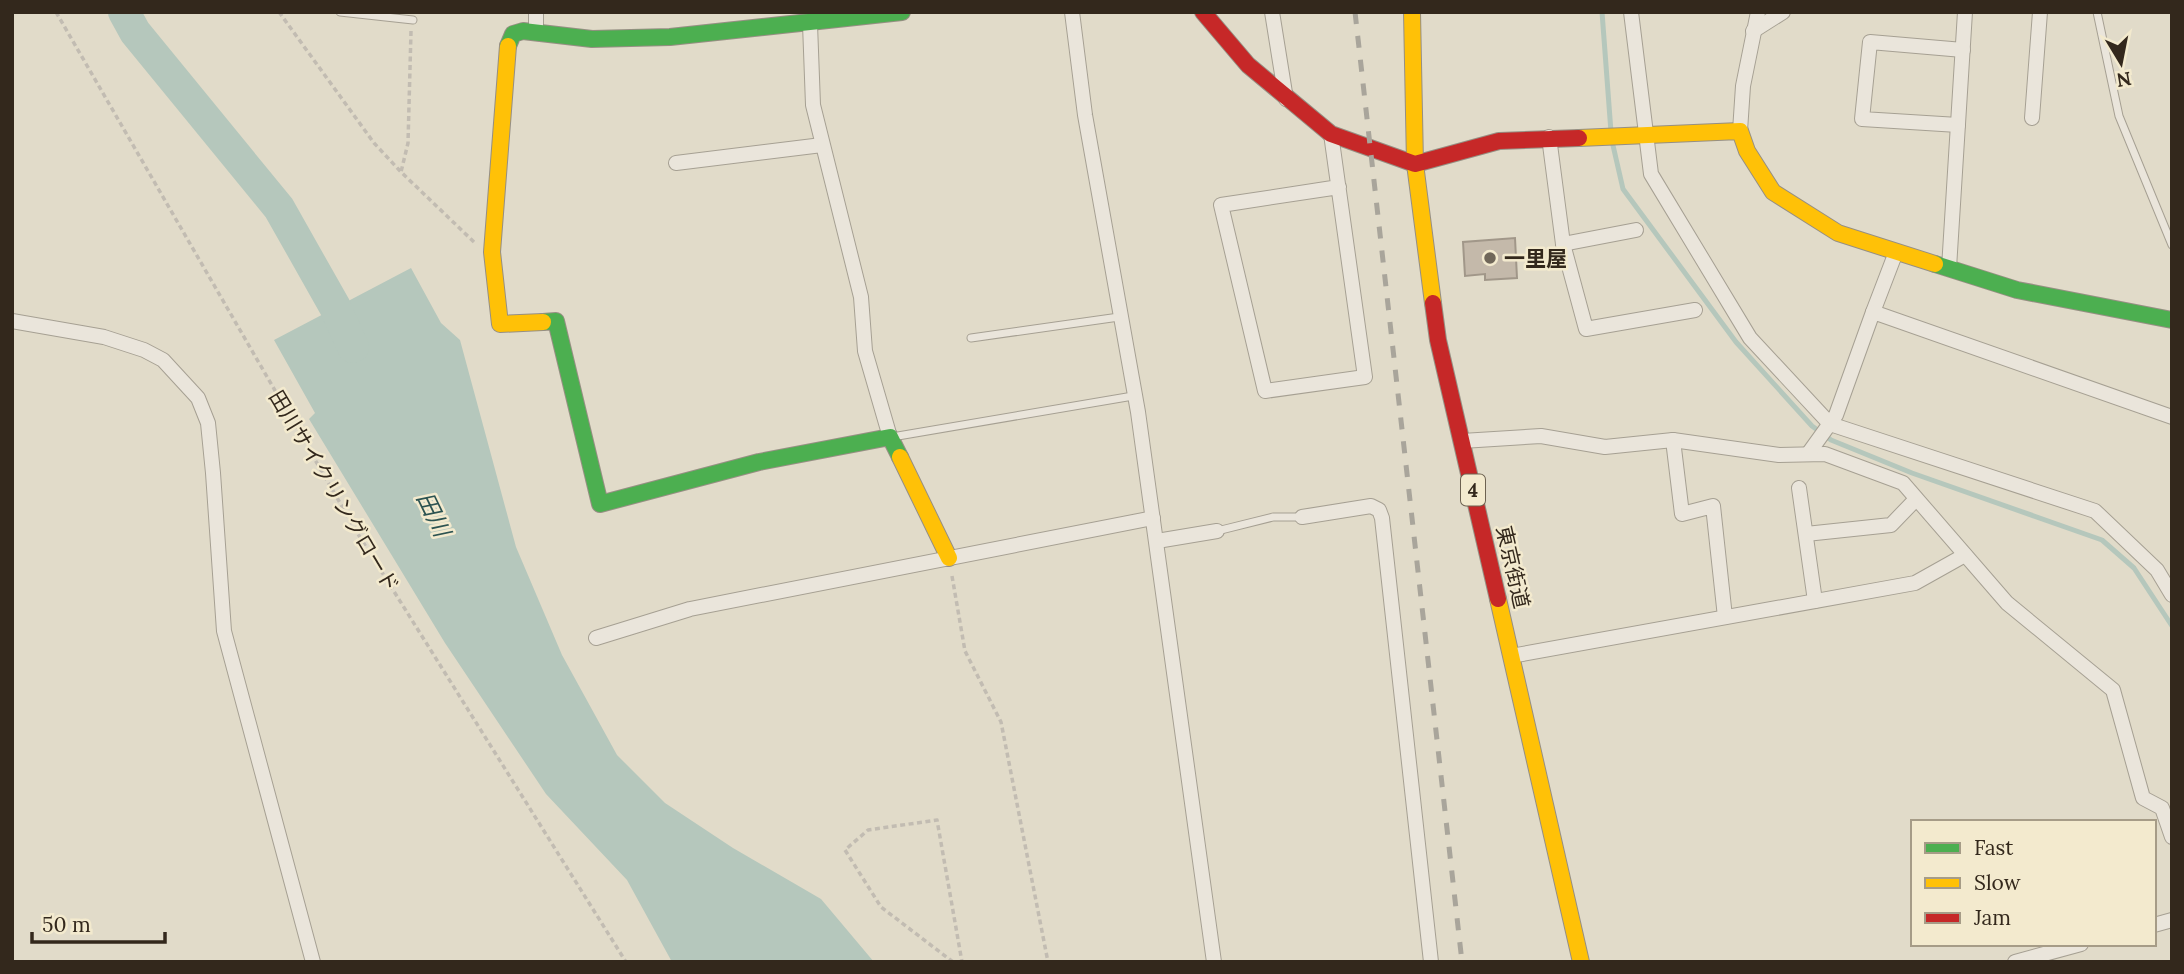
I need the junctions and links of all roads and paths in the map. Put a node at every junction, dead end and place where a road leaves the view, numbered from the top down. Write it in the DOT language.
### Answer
graph roads {
  1 [pos="56,12"];
  2 [pos="279,12"];
  3 [pos="340,12"];
  4 [pos="536,12"];
  5 [pos="902,12"];
  6 [pos="1072,12"];
  7 [pos="1203,12"];
  8 [pos="1272,12"];
  9 [pos="1412,12"];
  10 [pos="1630,12"];
  11 [pos="1758,12"];
  12 [pos="1783,12"];
  13 [pos="1965,12"];
  14 [pos="2040,12"];
  15 [pos="2096,12"];
  16 [pos="413,20"];
  17 [pos="804,20"];
  18 [pos="536,31"];
  19 [pos="1753,31"];
  20 [pos="1963,50"];
  21 [pos="1286,99"];
  22 [pos="2032,118"];
  23 [pos="1958,125"];
  24 [pos="1740,131"];
  25 [pos="1331,134"];
  26 [pos="1645,134"];
  27 [pos="1549,137"];
  28 [pos="822,145"];
  29 [pos="676,163"];
  30 [pos="1415,164"];
  31 [pos="401,172"];
  32 [pos="1339,187"];
  33 [pos="1636,230"];
  34 [pos="1563,244"];
  35 [pos="2172,244"];
  36 [pos="1896,252"];
  37 [pos="492,253"];
  38 [pos="1949,268"];
  39 [pos="1695,310"];
  40 [pos="1873,312"];
  41 [pos="1119,317"];
  42 [pos="2172,320"];
  43 [pos="12,321"];
  44 [pos="971,338"];
  45 [pos="1133,396"];
  46 [pos="2172,417"];
  47 [pos="1828,426"];
  48 [pos="890,437"];
  49 [pos="1673,440"];
  50 [pos="1462,441"];
  51 [pos="1810,451"];
  52 [pos="1799,488"];
  53 [pos="1916,499"];
  54 [pos="1302,517"];
  55 [pos="1153,518"];
  56 [pos="1217,531"];
  57 [pos="1806,534"];
  58 [pos="1157,541"];
  59 [pos="1965,555"];
  60 [pos="949,558"];
  61 [pos="2172,596"];
  62 [pos="1815,601"];
  63 [pos="1725,617"];
  64 [pos="596,638"];
  65 [pos="1511,656"];
  66 [pos="2172,837"];
  67 [pos="2074,946"];
  68 [pos="313,962"];
  69 [pos="626,962"];
  70 [pos="953,962"];
  71 [pos="962,962"];
  72 [pos="1048,962"];
  73 [pos="1214,962"];
  74 [pos="1431,962"];
  75 [pos="1581,962"];
  76 [pos="2015,962"];
  1 -- 69 [label="path, 田川サイクリングロード"];
  2 -- 31 [label="path"];
  3 -- 16 [label="lane"];
  4 -- 18 [label="street"];
  5 -- 17 [label="main road"];
  6 -- 41 [label="street"];
  7 -- 21 [label="main road"];
  8 -- 21 [label="street"];
  9 -- 30 [label="main road, 東京街道 / 4"];
  10 -- 26 [label="street"];
  11 -- 19 [label="street"];
  12 -- 19 [label="street"];
  13 -- 20 [label="street"];
  14 -- 22 [label="street"];
  15 -- 35 [label="lane"];
  16 -- 31 [label="path"];
  17 -- 18 [label="main road"];
  17 -- 28 [label="street"];
  18 -- 37 [label="main road"];
  19 -- 24 [label="street"];
  20 -- 23 [label="street"];
  20 -- 23 [label="street"];
  21 -- 25 [label="main road"];
  23 -- 38 [label="street"];
  24 -- 26 [label="main road"];
  24 -- 36 [label="main road"];
  25 -- 30 [label="main road"];
  25 -- 32 [label="street"];
  26 -- 27 [label="main road"];
  26 -- 47 [label="street"];
  27 -- 30 [label="main road"];
  27 -- 34 [label="street"];
  28 -- 29 [label="street"];
  28 -- 48 [label="street"];
  30 -- 50 [label="main road, 東京街道 / 4"];
  31 -- 37 [label="path"];
  32 -- 32 [label="street"];
  33 -- 34 [label="street"];
  34 -- 39 [label="street"];
  36 -- 38 [label="main road"];
  36 -- 40 [label="street"];
  37 -- 48 [label="main road"];
  38 -- 42 [label="main road"];
  40 -- 46 [label="street"];
  40 -- 47 [label="street"];
  41 -- 44 [label="lane"];
  41 -- 45 [label="street"];
  43 -- 68 [label="street"];
  45 -- 48 [label="lane"];
  45 -- 55 [label="street"];
  47 -- 51 [label="street"];
  47 -- 61 [label="street"];
  48 -- 60 [label="main road"];
  49 -- 50 [label="street"];
  49 -- 51 [label="street"];
  49 -- 63 [label="street"];
  50 -- 65 [label="main road, 東京街道 / 4"];
  51 -- 53 [label="street"];
  52 -- 57 [label="street"];
  53 -- 57 [label="street"];
  53 -- 59 [label="street"];
  54 -- 56 [label="lane"];
  54 -- 74 [label="street"];
  55 -- 58 [label="street"];
  55 -- 60 [label="street"];
  56 -- 58 [label="street"];
  57 -- 62 [label="street"];
  58 -- 73 [label="street"];
  59 -- 62 [label="street"];
  59 -- 66 [label="street"];
  60 -- 64 [label="street"];
  60 -- 72 [label="path"];
  62 -- 63 [label="street"];
  63 -- 65 [label="street"];
  65 -- 75 [label="main road, 東京街道 / 4"];
  67 -- 76 [label="street"];
  70 -- 71 [label="path"];
}
